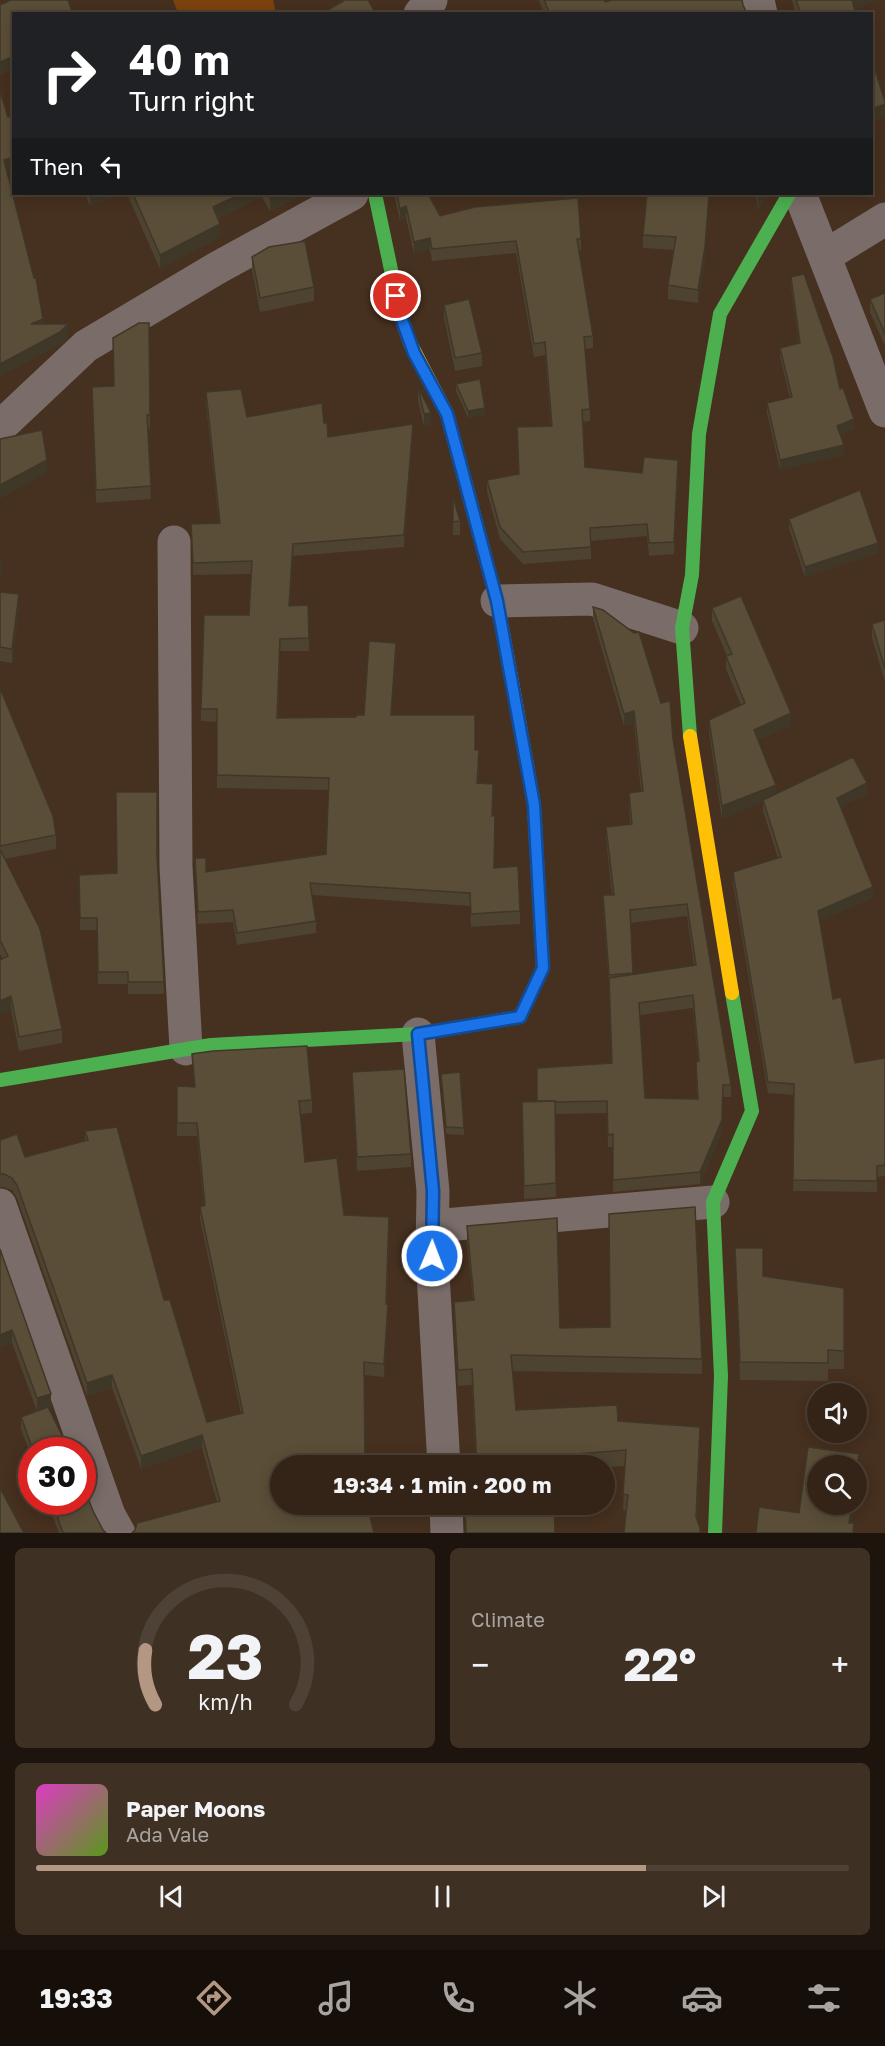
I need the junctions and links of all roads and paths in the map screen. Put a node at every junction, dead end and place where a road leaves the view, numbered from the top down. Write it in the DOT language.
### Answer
graph roads {
  1 [pos="431,0"];
  2 [pos="422,12"];
  3 [pos="350,195"];
  4 [pos="375,195"];
  5 [pos="788,195"];
  6 [pos="800,195"];
  7 [pos="885,219"];
  8 [pos="825,256"];
  9 [pos="885,411"];
  10 [pos="0,427"];
  11 [pos="174,542"];
  12 [pos="497,601"];
  13 [pos="682,628"];
  14 [pos="418,1034"];
  15 [pos="186,1049"];
  16 [pos="0,1080"];
  17 [pos="713,1202"];
  18 [pos="0,1205"];
  19 [pos="433,1226"];
  20 [pos="443,1455"];
  21 [pos="446,1515"];
  22 [pos="119,1533"];
  23 [pos="447,1533"];
  24 [pos="715,1533"];
  1 -- 2 [label="street"];
  3 -- 10 [label="street"];
  4 -- 12 [label="street"];
  5 -- 13 [label="street"];
  6 -- 8 [label="street"];
  7 -- 8 [label="street"];
  8 -- 9 [label="street"];
  11 -- 15 [label="street"];
  12 -- 13 [label="street"];
  12 -- 14 [label="street"];
  13 -- 17 [label="street"];
  14 -- 15 [label="street"];
  14 -- 19 [label="street"];
  15 -- 16 [label="street"];
  17 -- 19 [label="street"];
  17 -- 24 [label="street"];
  18 -- 22 [label="street"];
  19 -- 20 [label="street"];
  21 -- 23 [label="street"];
}
